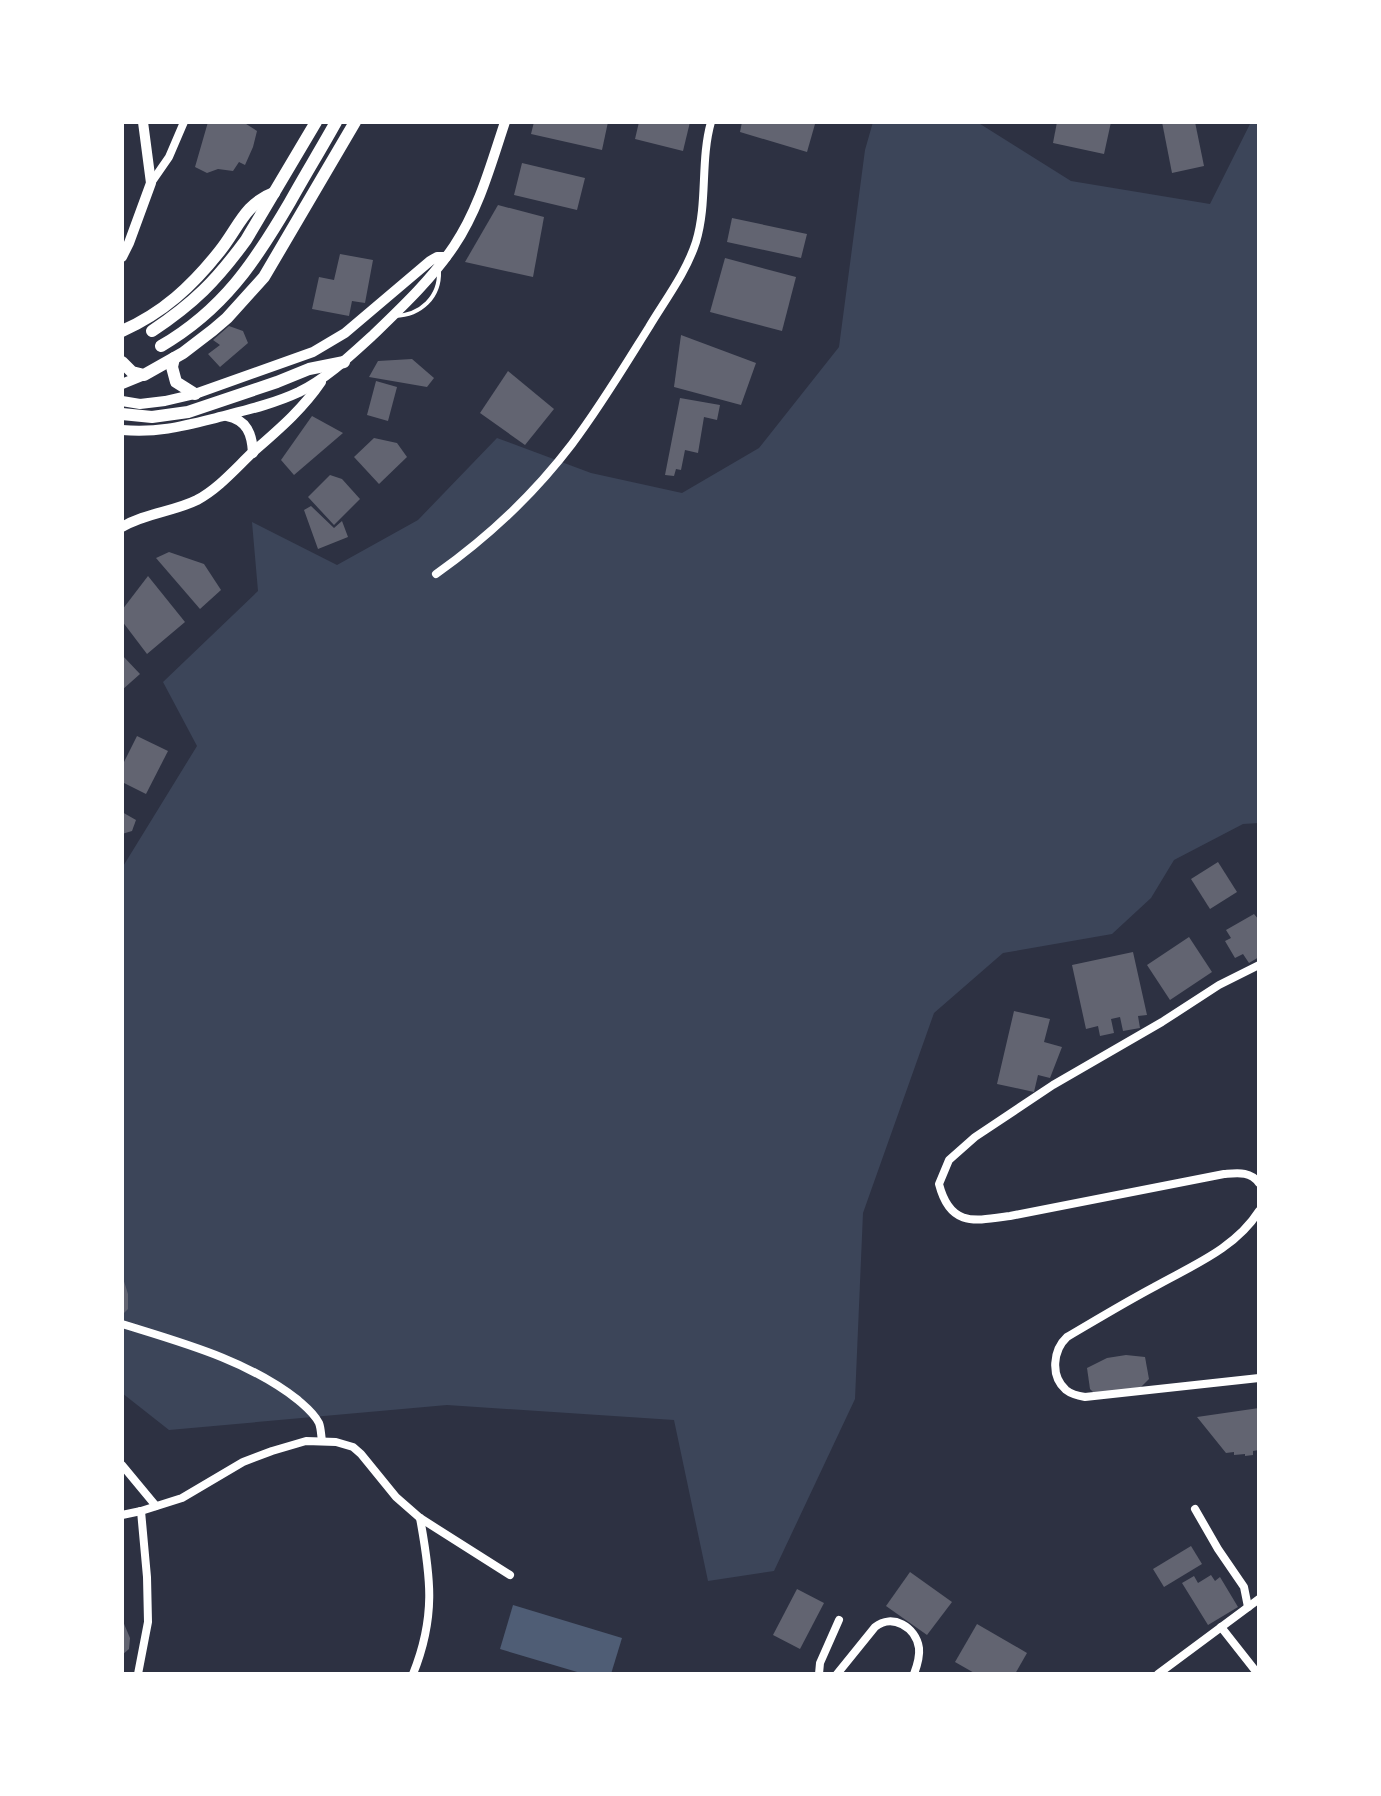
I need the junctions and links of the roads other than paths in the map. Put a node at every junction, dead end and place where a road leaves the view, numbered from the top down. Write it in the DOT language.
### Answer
graph roads {
  1 [pos="143,122"];
  2 [pos="184,122"];
  3 [pos="316,122"];
  4 [pos="336,122"];
  5 [pos="355,122"];
  6 [pos="505,122"];
  7 [pos="711,122"];
  8 [pos="151,183"];
  9 [pos="274,193"];
  10 [pos="122,257"];
  11 [pos="442,262"];
  12 [pos="152,331"];
  13 [pos="124,332"];
  14 [pos="161,346"];
  15 [pos="174,358"];
  16 [pos="122,362"];
  17 [pos="344,362"];
  18 [pos="144,375"];
  19 [pos="325,377"];
  20 [pos="122,384"];
  21 [pos="195,394"];
  22 [pos="122,401"];
  23 [pos="122,414"];
  24 [pos="222,416"];
  25 [pos="122,430"];
  26 [pos="253,453"];
  27 [pos="122,527"];
  28 [pos="436,574"];
  29 [pos="1259,965"];
  30 [pos="1259,1183"];
  31 [pos="1259,1211"];
  32 [pos="122,1324"];
  33 [pos="1259,1378"];
  34 [pos="322,1441"];
  35 [pos="122,1465"];
  36 [pos="156,1506"];
  37 [pos="1195,1509"];
  38 [pos="141,1511"];
  39 [pos="122,1515"];
  40 [pos="420,1518"];
  41 [pos="510,1575"];
  42 [pos="1259,1599"];
  43 [pos="1248,1607"];
  44 [pos="839,1620"];
  45 [pos="1221,1627"];
  46 [pos="138,1674"];
  47 [pos="413,1674"];
  48 [pos="819,1674"];
  49 [pos="837,1674"];
  50 [pos="914,1674"];
  51 [pos="1158,1674"];
  52 [pos="1258,1674"];
  1 -- 8 [label="street"];
  2 -- 8 [label="street"];
  3 -- 9 [label="highway"];
  4 -- 14 [label="highway"];
  5 -- 15 [label="highway"];
  6 -- 11 [label="street"];
  7 -- 28 [label="street"];
  8 -- 10 [label="street"];
  9 -- 12 [label="highway"];
  9 -- 13 [label="highway"];
  11 -- 17 [label="street"];
  11 -- 21 [label="street"];
  15 -- 18 [label="highway"];
  15 -- 21 [label="highway"];
  16 -- 18 [label="highway"];
  17 -- 19 [label="street"];
  17 -- 23 [label="highway"];
  18 -- 20 [label="street"];
  19 -- 24 [label="street"];
  19 -- 26 [label="street"];
  21 -- 22 [label="street"];
  24 -- 25 [label="street"];
  24 -- 26 [label="street"];
  26 -- 27 [label="street"];
  29 -- 30 [label="street"];
  31 -- 33 [label="street"];
  32 -- 34 [label="street"];
  34 -- 36 [label="street"];
  34 -- 40 [label="street"];
  35 -- 36 [label="street"];
  36 -- 38 [label="street"];
  37 -- 43 [label="street"];
  38 -- 39 [label="street"];
  38 -- 46 [label="street"];
  40 -- 41 [label="street"];
  40 -- 47 [label="street"];
  42 -- 43 [label="street"];
  43 -- 45 [label="street"];
  44 -- 48 [label="street"];
  45 -- 51 [label="street"];
  45 -- 52 [label="street"];
  49 -- 50 [label="street"];
}
